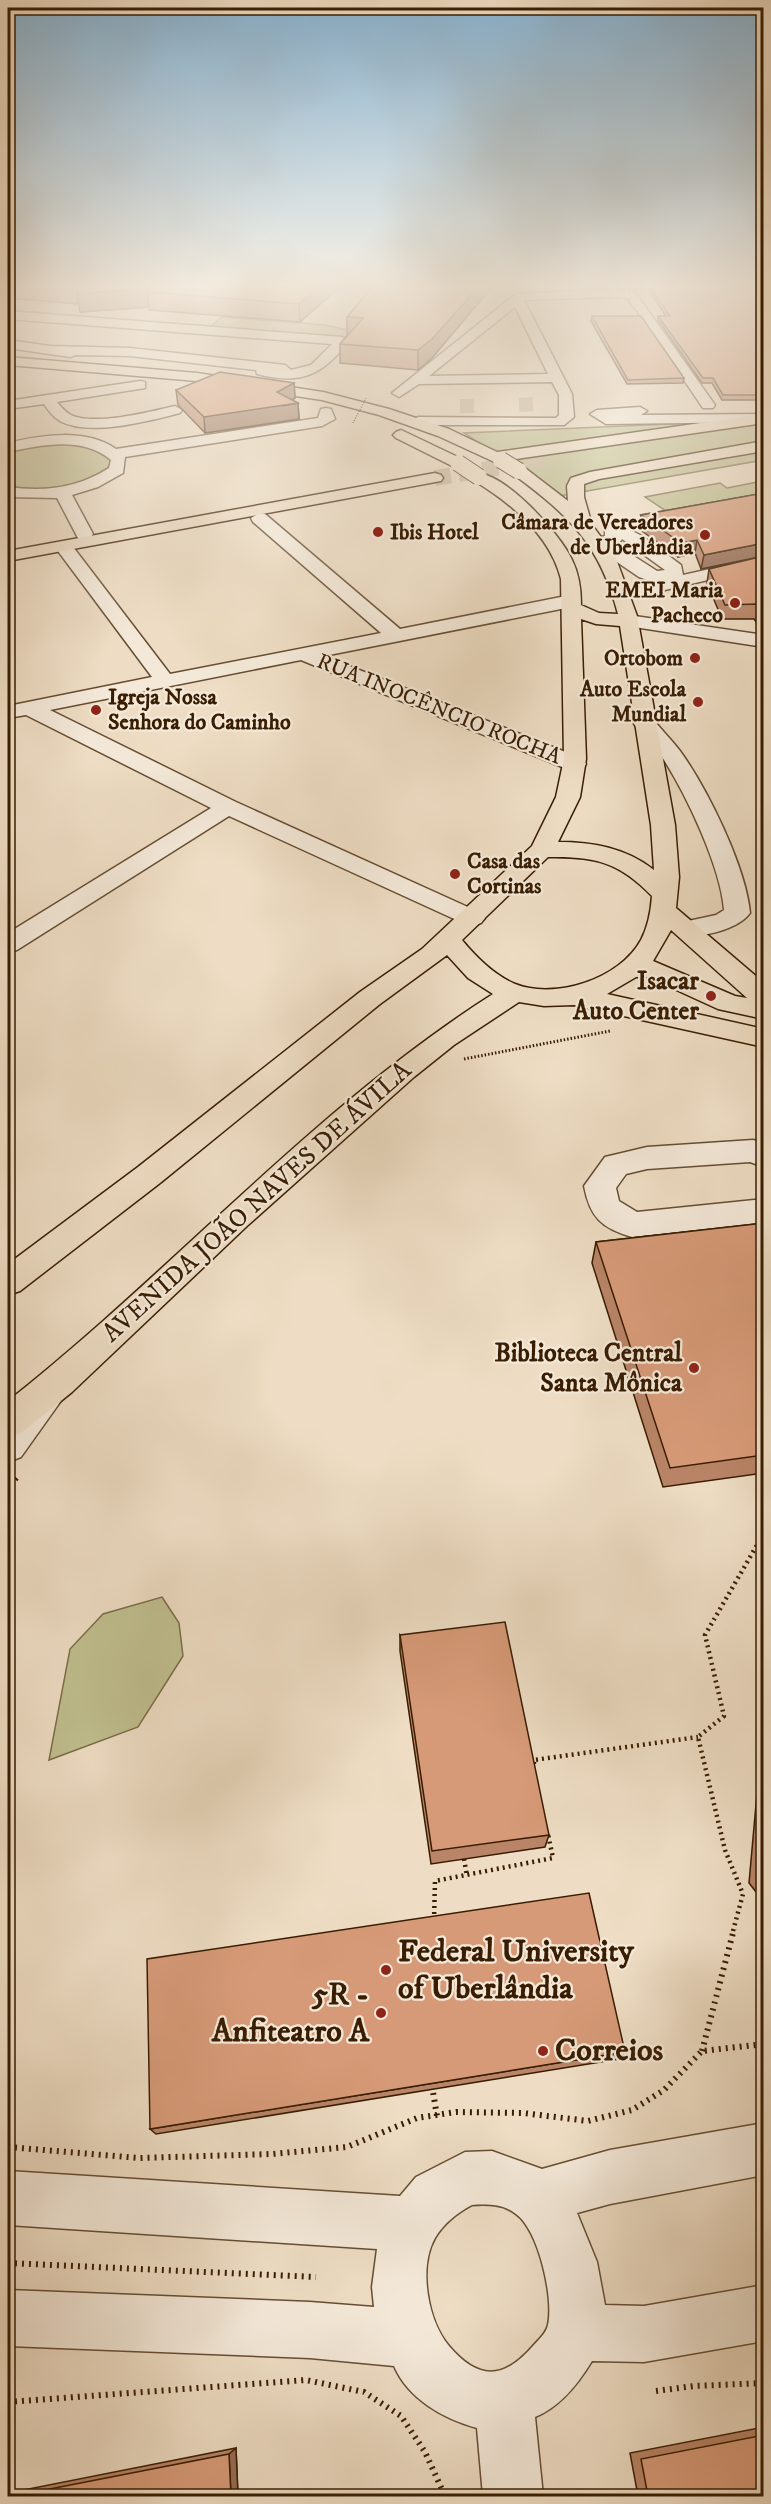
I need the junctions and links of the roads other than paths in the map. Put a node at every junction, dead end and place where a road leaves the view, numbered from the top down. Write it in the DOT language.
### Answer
graph roads {
  1 [pos="41,400"];
  2 [pos="48,400"];
  3 [pos="261,400"];
  4 [pos="338,400"];
  5 [pos="409,400"];
  6 [pos="565,400"];
  7 [pos="704,400"];
  8 [pos="413,401"];
  9 [pos="8,405"];
  10 [pos="175,410"];
  11 [pos="326,412"];
  12 [pos="592,416"];
  13 [pos="763,418"];
  14 [pos="418,421"];
  15 [pos="372,424"];
  16 [pos="764,425"];
  17 [pos="14,429"];
  18 [pos="391,431"];
  19 [pos="668,432"];
  20 [pos="27,443"];
  21 [pos="8,447"];
  22 [pos="764,447"];
  23 [pos="479,448"];
  24 [pos="438,453"];
  25 [pos="114,454"];
  26 [pos="547,457"];
  27 [pos="499,459"];
  28 [pos="432,476"];
  29 [pos="482,478"];
  30 [pos="8,492"];
  31 [pos="62,492"];
  32 [pos="259,518"];
  33 [pos="637,519"];
  34 [pos="584,526"];
  35 [pos="84,534"];
  36 [pos="107,534"];
  37 [pos="611,539"];
  38 [pos="8,546"];
  39 [pos="64,547"];
  40 [pos="8,556"];
  41 [pos="764,562"];
  42 [pos="676,575"];
  43 [pos="622,594"];
  44 [pos="571,605"];
  45 [pos="628,621"];
  46 [pos="396,635"];
  47 [pos="764,641"];
  48 [pos="303,654"];
  49 [pos="165,681"];
  50 [pos="13,711"];
  51 [pos="645,724"];
  52 [pos="574,764"];
  53 [pos="228,807"];
  54 [pos="542,850"];
  55 [pos="663,901"];
  56 [pos="472,918"];
  57 [pos="688,929"];
  58 [pos="449,940"];
  59 [pos="8,944"];
  60 [pos="631,968"];
  61 [pos="514,993"];
  62 [pos="574,996"];
  63 [pos="764,998"];
  64 [pos="764,1010"];
  65 [pos="764,1038"];
  66 [pos="764,1156"];
  67 [pos="764,1211"];
  68 [pos="8,1282"];
  69 [pos="59,1381"];
  70 [pos="8,1422"];
  71 [pos="15,1459"];
  72 [pos="764,2149"];
  73 [pos="538,2197"];
  74 [pos="8,2198"];
  75 [pos="411,2224"];
  76 [pos="764,2313"];
  77 [pos="8,2318"];
  78 [pos="574,2332"];
  79 [pos="411,2339"];
  80 [pos="504,2400"];
  81 [pos="513,2496"];
  1 -- 9 [label="street"];
  2 -- 10 [label="street"];
  3 -- 11 [label="main road"];
  4 -- 14 [label="main road"];
  5 -- 8 [label="street"];
  6 -- 14 [label="street"];
  7 -- 12 [label="street"];
  11 -- 15 [label="main road"];
  11 -- 25 [label="street"];
  12 -- 13 [label="street"];
  12 -- 19 [label="street"];
  12 -- 23 [label="street"];
  13 -- 19 [label="main road"];
  14 -- 23 [label="main road"];
  16 -- 26 [label="main road"];
  17 -- 20 [label="street"];
  18 -- 24 [label="main road"];
  19 -- 27 [label="main road"];
  20 -- 21 [label="street"];
  20 -- 25 [label="street"];
  22 -- 34 [label="main road"];
  23 -- 27 [label="main road"];
  24 -- 29 [label="main road, bridge"];
  24 -- 36 [label="main road"];
  25 -- 31 [label="street"];
  27 -- 34 [label="main road, bridge"];
  28 -- 36 [label="main road"];
  29 -- 32 [label="main road"];
  29 -- 44 [label="main road"];
  30 -- 31 [label="street"];
  31 -- 35 [label="street"];
  32 -- 36 [label="main road"];
  32 -- 46 [label="street"];
  33 -- 37 [label="street"];
  34 -- 37 [label="main road"];
  35 -- 36 [label="main road"];
  35 -- 38 [label="main road"];
  36 -- 39 [label="main road"];
  37 -- 42 [label="street"];
  37 -- 42 [label="street"];
  37 -- 43 [label="main road"];
  39 -- 40 [label="main road"];
  39 -- 49 [label="street"];
  41 -- 42 [label="street"];
  42 -- 43 [label="street"];
  43 -- 45 [label="main road"];
  44 -- 45 [label="main road"];
  44 -- 46 [label="street"];
  44 -- 52 [label="main road"];
  45 -- 47 [label="street"];
  45 -- 51 [label="main road"];
  46 -- 48 [label="street"];
  48 -- 49 [label="street"];
  48 -- 52 [label="street, RUA INOCÊNCIO ROCHA"];
  49 -- 50 [label="street"];
  50 -- 53 [label="street"];
  51 -- 55 [label="main road"];
  51 -- 57 [label="street"];
  52 -- 54 [label="main road"];
  53 -- 56 [label="street"];
  53 -- 59 [label="street"];
  54 -- 55 [label="main road"];
  54 -- 56 [label="main road"];
  55 -- 57 [label="main road"];
  55 -- 60 [label="main road"];
  56 -- 58 [label="main road"];
  57 -- 63 [label="main road"];
  58 -- 61 [label="main road"];
  58 -- 68 [label="main road"];
  60 -- 62 [label="main road"];
  60 -- 64 [label="main road"];
  61 -- 62 [label="main road"];
  61 -- 69 [label="main road, AVENIDA JOÃO NAVES DE ÁVILA"];
  62 -- 65 [label="main road"];
  66 -- 67 [label="street"];
  69 -- 70 [label="main road, AVENIDA JOÃO NAVES DE ÁVILA"];
  69 -- 71 [label="street"];
  72 -- 73 [label="street"];
  73 -- 75 [label="street"];
  73 -- 78 [label="street"];
  74 -- 75 [label="street"];
  75 -- 79 [label="street"];
  76 -- 78 [label="street"];
  77 -- 79 [label="street"];
  78 -- 80 [label="street"];
  79 -- 80 [label="street"];
  80 -- 81 [label="street"];
}
